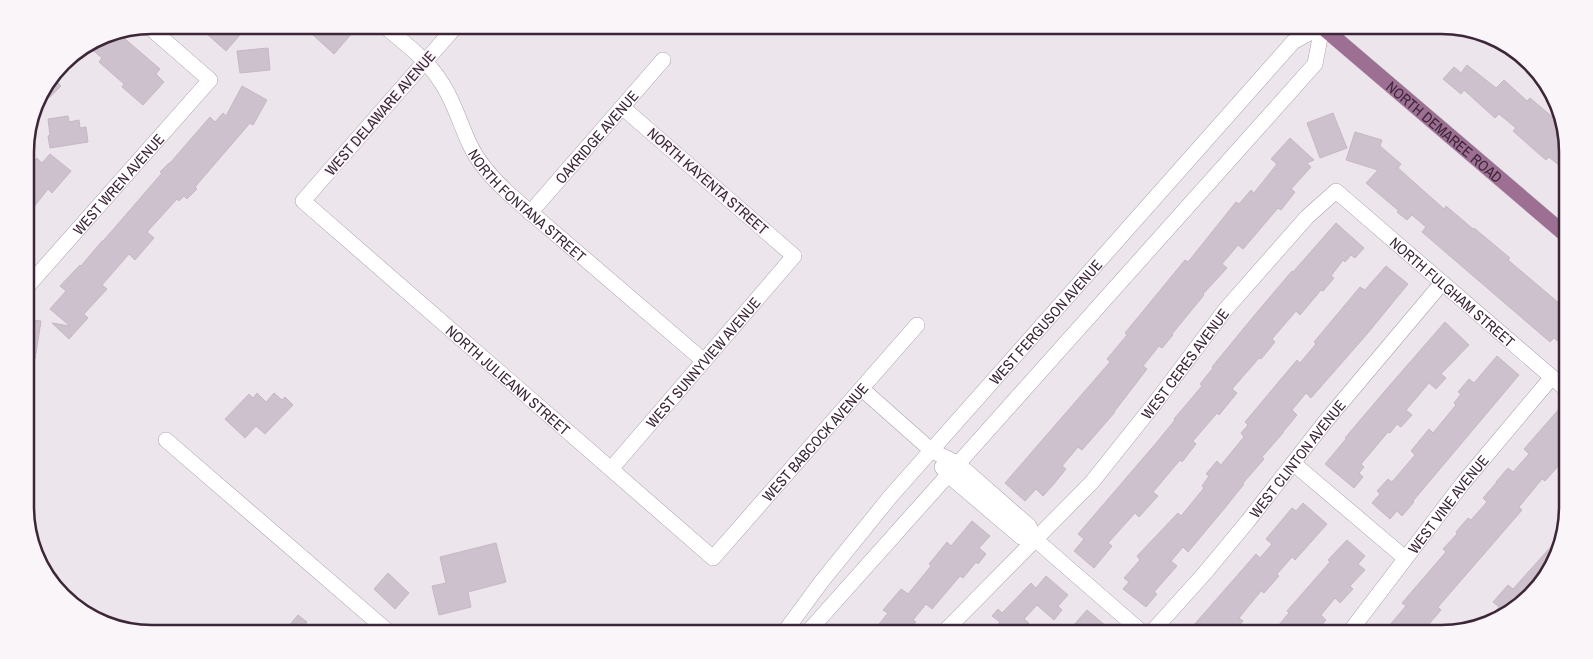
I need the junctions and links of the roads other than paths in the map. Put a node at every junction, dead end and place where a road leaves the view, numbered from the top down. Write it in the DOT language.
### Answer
graph roads {
  1 [pos="157,34"];
  2 [pos="393,34"];
  3 [pos="449,34"];
  4 [pos="1308,34"];
  5 [pos="1321,34"];
  6 [pos="1331,34"];
  7 [pos="663,60"];
  8 [pos="425,62"];
  9 [pos="622,107"];
  10 [pos="1336,191"];
  11 [pos="303,201"];
  12 [pos="530,213"];
  13 [pos="1559,229"];
  14 [pos="794,256"];
  15 [pos="34,279"];
  16 [pos="1442,283"];
  17 [pos="917,325"];
  18 [pos="704,361"];
  19 [pos="1552,377"];
  20 [pos="1559,383"];
  21 [pos="862,389"];
  22 [pos="166,440"];
  23 [pos="932,451"];
  24 [pos="1293,463"];
  25 [pos="952,468"];
  26 [pos="611,469"];
  27 [pos="1036,540"];
  28 [pos="713,558"];
  29 [pos="1406,558"];
  30 [pos="381,625"];
  31 [pos="790,625"];
  32 [pos="814,625"];
  33 [pos="951,625"];
  34 [pos="1134,625"];
  35 [pos="1158,625"];
  36 [pos="1355,625"];
  1 -- 15 [label="street, WEST WREN AVENUE"];
  2 -- 8 [label="street, NORTH FONTANA STREET"];
  3 -- 8 [label="street, WEST DELAWARE AVENUE"];
  4 -- 23 [label="street, WEST FERGUSON AVENUE"];
  5 -- 25 [label="street, WEST FERGUSON AVENUE"];
  6 -- 13 [label="main road, NORTH DEMAREE ROAD"];
  7 -- 9 [label="street, OAKRIDGE AVENUE"];
  8 -- 11 [label="street, WEST DELAWARE AVENUE"];
  8 -- 12 [label="street, NORTH FONTANA STREET"];
  9 -- 12 [label="street, OAKRIDGE AVENUE"];
  9 -- 14 [label="street, NORTH KAYENTA STREET"];
  10 -- 16 [label="street, NORTH FULGHAM STREET"];
  10 -- 27 [label="street, WEST CERES AVENUE"];
  11 -- 26 [label="street, NORTH JULIEANN STREET"];
  12 -- 18 [label="street, NORTH FONTANA STREET"];
  14 -- 18 [label="street, WEST SUNNYVIEW AVENUE"];
  16 -- 19 [label="street, NORTH FULGHAM STREET"];
  16 -- 24 [label="street, WEST CLINTON AVENUE"];
  17 -- 21 [label="street, WEST BABCOCK AVENUE"];
  18 -- 26 [label="street, WEST SUNNYVIEW AVENUE"];
  19 -- 20 [label="street, NORTH FULGHAM STREET"];
  19 -- 29 [label="street, WEST VINE AVENUE"];
  21 -- 23 [label="street"];
  21 -- 28 [label="street, WEST BABCOCK AVENUE"];
  22 -- 30 [label="street"];
  23 -- 25 [label="street"];
  23 -- 31 [label="street, WEST FERGUSON AVENUE"];
  24 -- 29 [label="street"];
  24 -- 35 [label="street, WEST CLINTON AVENUE"];
  25 -- 27 [label="street"];
  25 -- 32 [label="street, WEST FERGUSON AVENUE"];
  26 -- 28 [label="street, NORTH JULIEANN STREET"];
  27 -- 33 [label="street, WEST CERES AVENUE"];
  27 -- 34 [label="street"];
  29 -- 36 [label="street, WEST VINE AVENUE"];
}
